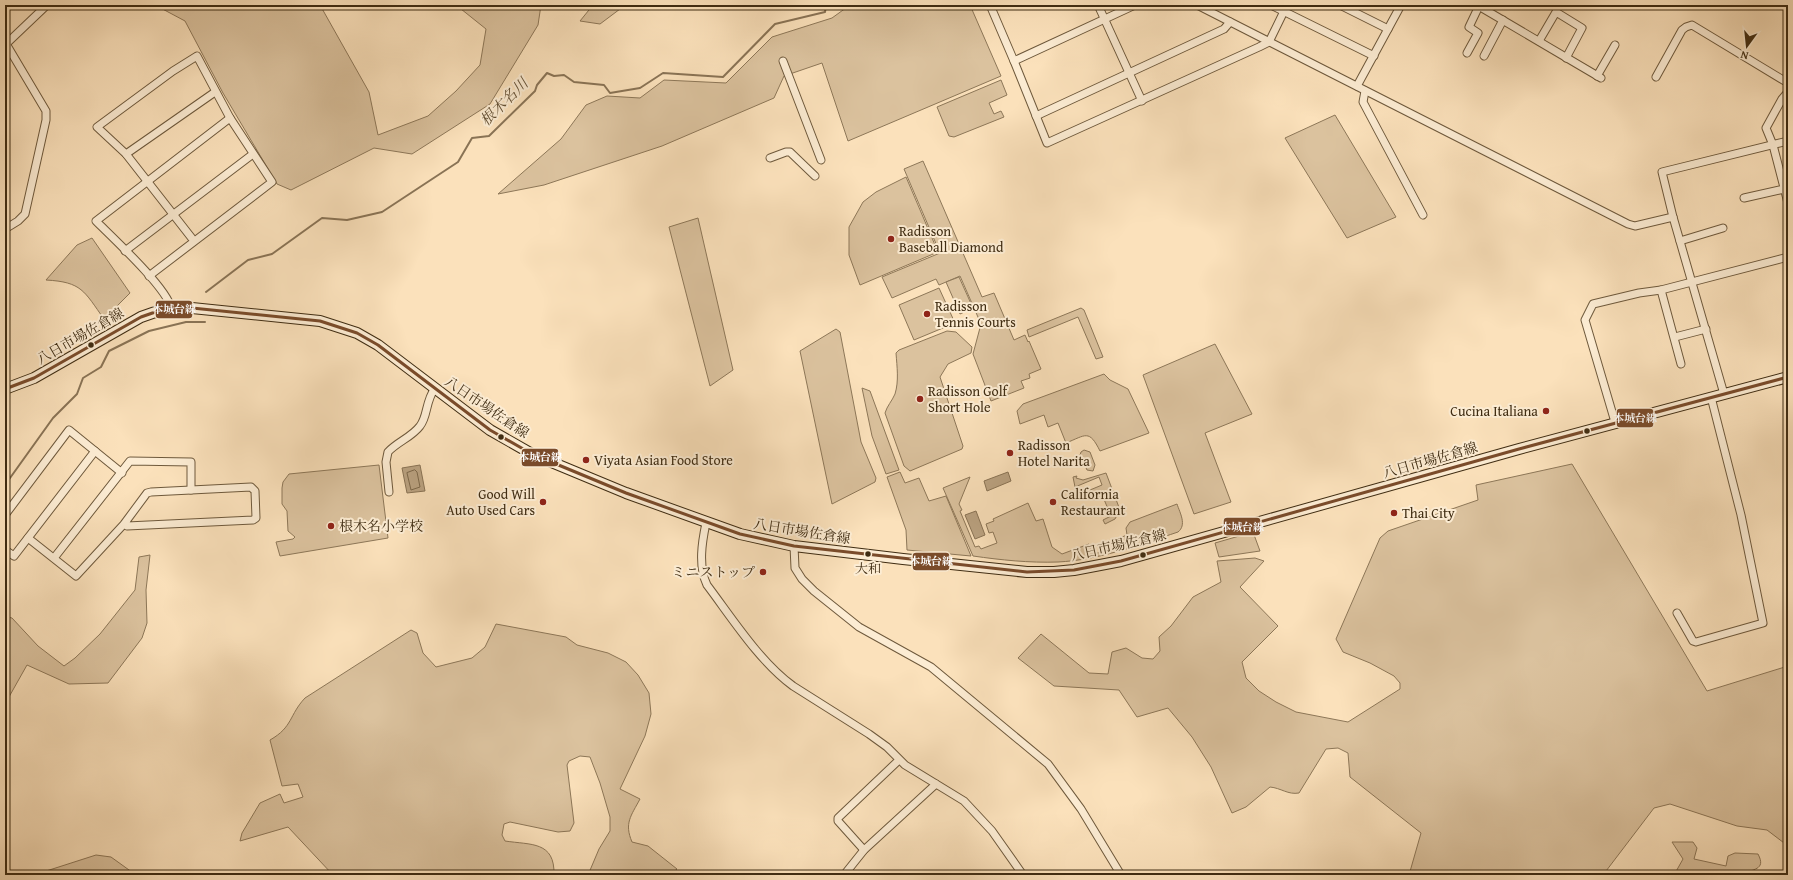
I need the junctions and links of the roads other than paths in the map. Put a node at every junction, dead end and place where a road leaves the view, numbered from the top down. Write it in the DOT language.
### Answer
graph roads {
  1 [pos="47,5"];
  2 [pos="990,5"];
  3 [pos="1098,5"];
  4 [pos="1135,5"];
  5 [pos="1197,5"];
  6 [pos="1271,5"];
  7 [pos="1340,5"];
  8 [pos="1401,5"];
  9 [pos="1478,6"];
  10 [pos="1286,8"];
  11 [pos="1105,20"];
  12 [pos="1503,20"];
  13 [pos="1230,22"];
  14 [pos="1388,30"];
  15 [pos="1539,41"];
  16 [pos="1269,42"];
  17 [pos="5,44"];
  18 [pos="1615,45"];
  19 [pos="1467,53"];
  20 [pos="1374,56"];
  21 [pos="1484,56"];
  22 [pos="1566,58"];
  23 [pos="783,61"];
  24 [pos="1014,61"];
  25 [pos="1129,73"];
  26 [pos="1656,77"];
  27 [pos="1788,83"];
  28 [pos="1357,86"];
  29 [pos="1365,91"];
  30 [pos="215,92"];
  31 [pos="1788,92"];
  32 [pos="1142,101"];
  33 [pos="1036,116"];
  34 [pos="230,118"];
  35 [pos="1788,141"];
  36 [pos="1773,145"];
  37 [pos="126,154"];
  38 [pos="253,154"];
  39 [pos="770,158"];
  40 [pos="821,160"];
  41 [pos="1788,172"];
  42 [pos="1780,174"];
  43 [pos="815,176"];
  44 [pos="148,181"];
  45 [pos="1786,191"];
  46 [pos="1744,198"];
  47 [pos="1788,203"];
  48 [pos="173,215"];
  49 [pos="1423,215"];
  50 [pos="1673,217"];
  51 [pos="5,228"];
  52 [pos="1723,228"];
  53 [pos="194,241"];
  54 [pos="1680,241"];
  55 [pos="125,251"];
  56 [pos="1788,257"];
  57 [pos="149,276"];
  58 [pos="1693,282"];
  59 [pos="1661,290"];
  60 [pos="171,308"];
  61 [pos="1706,329"];
  62 [pos="1675,337"];
  63 [pos="1681,364"];
  64 [pos="1788,377"];
  65 [pos="435,388"];
  66 [pos="5,389"];
  67 [pos="1724,394"];
  68 [pos="1711,397"];
  69 [pos="1615,422"];
  70 [pos="95,451"];
  71 [pos="122,473"];
  72 [pos="191,490"];
  73 [pos="389,492"];
  74 [pos="5,514"];
  75 [pos="706,523"];
  76 [pos="124,524"];
  77 [pos="28,538"];
  78 [pos="794,546"];
  79 [pos="5,550"];
  80 [pos="54,558"];
  81 [pos="1677,613"];
  82 [pos="899,760"];
  83 [pos="936,784"];
  84 [pos="864,850"];
  85 [pos="844,875"];
  86 [pos="1024,875"];
  87 [pos="1121,875"];
  1 -- 17 [label="street"];
  2 -- 24 [label="street"];
  3 -- 11 [label="street"];
  4 -- 11 [label="street"];
  5 -- 13 [label="street"];
  6 -- 10 [label="street"];
  7 -- 14 [label="street"];
  8 -- 14 [label="street"];
  9 -- 12 [label="street"];
  9 -- 19 [label="street"];
  10 -- 16 [label="street"];
  10 -- 20 [label="street"];
  11 -- 24 [label="street"];
  11 -- 25 [label="street"];
  12 -- 15 [label="street"];
  12 -- 21 [label="street"];
  13 -- 16 [label="street"];
  13 -- 25 [label="street"];
  14 -- 20 [label="street"];
  15 -- 22 [label="street"];
  15 -- 22 [label="street"];
  16 -- 28 [label="street"];
  16 -- 32 [label="street"];
  17 -- 51 [label="street"];
  18 -- 22 [label="street"];
  20 -- 28 [label="street"];
  23 -- 40 [label="street"];
  24 -- 33 [label="street"];
  25 -- 32 [label="street"];
  25 -- 33 [label="street"];
  26 -- 27 [label="street"];
  28 -- 29 [label="street"];
  29 -- 49 [label="street"];
  29 -- 50 [label="street"];
  30 -- 34 [label="street"];
  30 -- 37 [label="street"];
  30 -- 37 [label="street"];
  31 -- 36 [label="street"];
  32 -- 33 [label="street"];
  34 -- 38 [label="street"];
  34 -- 44 [label="street"];
  35 -- 36 [label="street"];
  36 -- 42 [label="street"];
  36 -- 50 [label="street"];
  37 -- 44 [label="street"];
  38 -- 48 [label="street"];
  38 -- 53 [label="street"];
  39 -- 43 [label="street"];
  41 -- 42 [label="street"];
  42 -- 45 [label="street"];
  44 -- 48 [label="street"];
  44 -- 55 [label="street"];
  45 -- 46 [label="street"];
  45 -- 47 [label="street"];
  48 -- 53 [label="street"];
  48 -- 55 [label="street"];
  50 -- 54 [label="street"];
  52 -- 54 [label="street"];
  53 -- 57 [label="street"];
  54 -- 58 [label="street"];
  55 -- 57 [label="street"];
  56 -- 58 [label="street"];
  57 -- 60 [label="street"];
  58 -- 59 [label="street"];
  58 -- 61 [label="street"];
  59 -- 62 [label="street"];
  59 -- 69 [label="street"];
  60 -- 65 [label="main road, 八日市場佐倉線"];
  60 -- 66 [label="main road, 八日市場佐倉線"];
  61 -- 62 [label="street"];
  61 -- 67 [label="street"];
  62 -- 63 [label="street"];
  64 -- 67 [label="main road, 八日市場佐倉線"];
  65 -- 73 [label="street"];
  65 -- 75 [label="main road, 八日市場佐倉線"];
  67 -- 68 [label="main road, 八日市場佐倉線"];
  68 -- 69 [label="main road, 八日市場佐倉線"];
  68 -- 81 [label="street"];
  69 -- 78 [label="main road, 八日市場佐倉線"];
  70 -- 71 [label="street"];
  70 -- 74 [label="street"];
  70 -- 77 [label="street"];
  71 -- 72 [label="street"];
  71 -- 80 [label="street"];
  72 -- 76 [label="street"];
  72 -- 76 [label="street"];
  75 -- 78 [label="main road, 八日市場佐倉線"];
  75 -- 82 [label="street"];
  76 -- 80 [label="street"];
  77 -- 79 [label="street"];
  77 -- 80 [label="street"];
  78 -- 87 [label="street"];
  82 -- 83 [label="street"];
  82 -- 84 [label="street"];
  83 -- 84 [label="street"];
  83 -- 86 [label="street"];
  84 -- 85 [label="street"];
}
